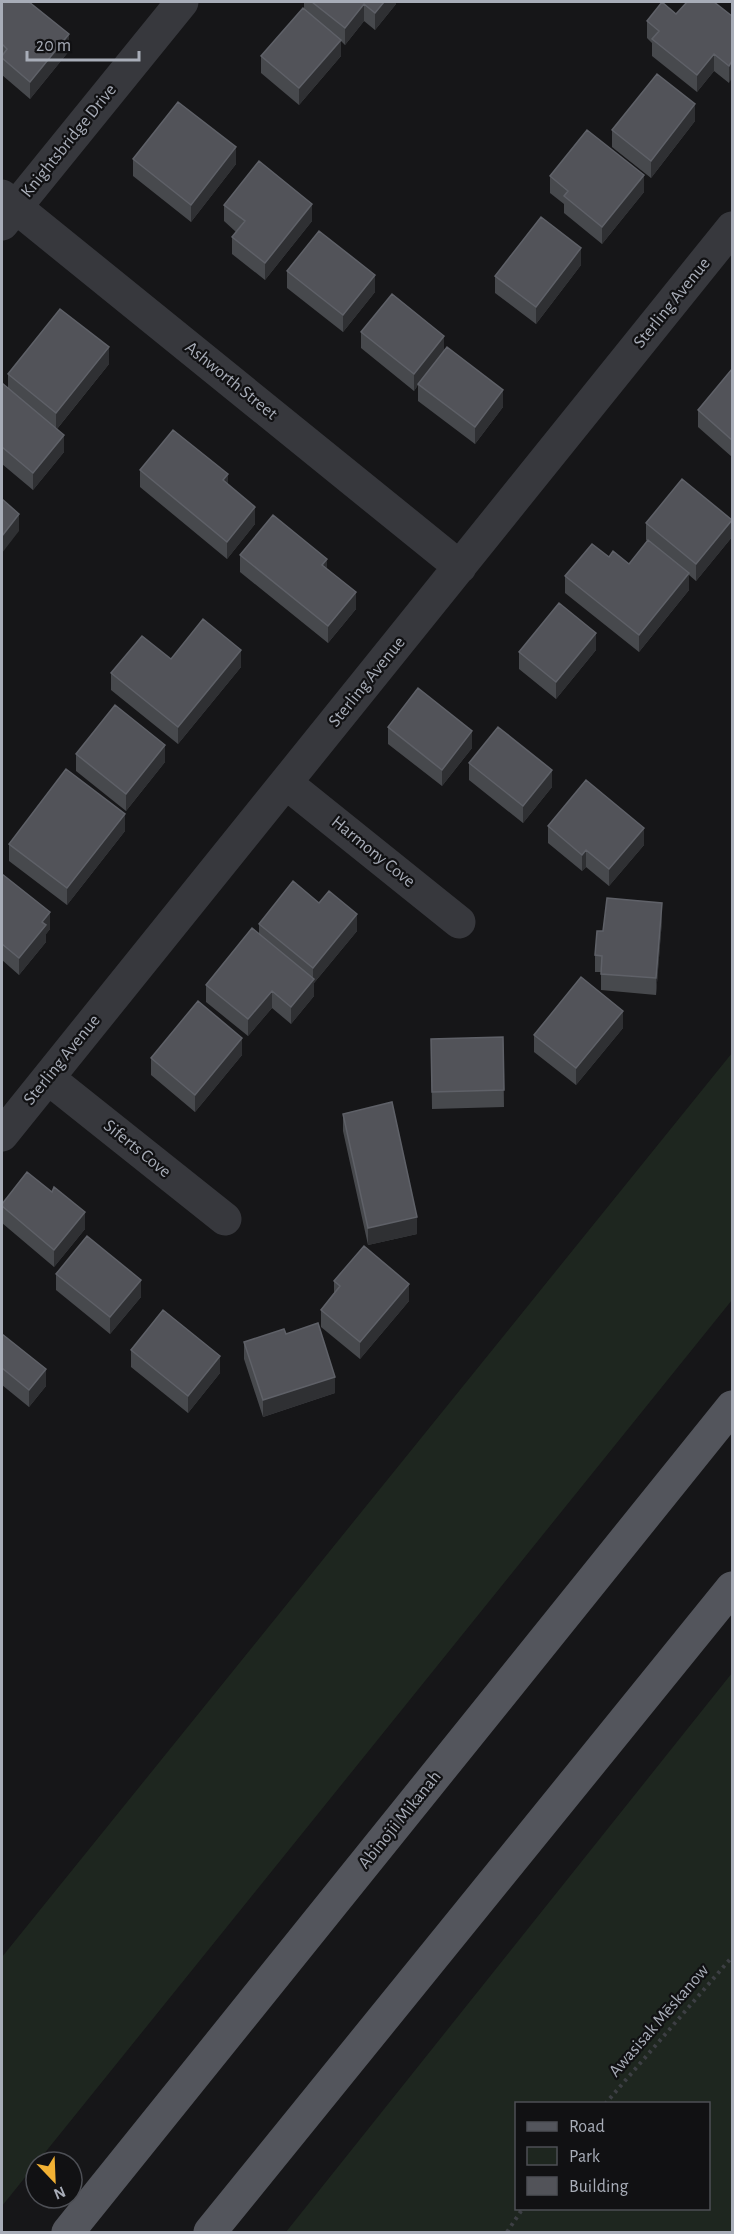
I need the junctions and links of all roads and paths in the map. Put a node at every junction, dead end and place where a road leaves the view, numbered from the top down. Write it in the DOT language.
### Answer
graph roads {
  1 [pos="182,2"];
  2 [pos="6,209"];
  3 [pos="732,228"];
  4 [pos="460,567"];
  5 [pos="286,783"];
  6 [pos="459,922"];
  7 [pos="48,1078"];
  8 [pos="2,1135"];
  9 [pos="225,1219"];
  10 [pos="732,1407"];
  11 [pos="732,1588"];
  12 [pos="732,1957"];
  13 [pos="606,2102"];
  14 [pos="522,2210"];
  15 [pos="68,2232"];
  16 [pos="210,2232"];
  17 [pos="507,2232"];
  1 -- 2 [label="street, Knightsbridge Drive"];
  2 -- 4 [label="street, Ashworth Street"];
  3 -- 4 [label="street, Sterling Avenue"];
  4 -- 5 [label="street, Sterling Avenue"];
  5 -- 6 [label="street, Harmony Cove"];
  5 -- 7 [label="street, Sterling Avenue"];
  7 -- 8 [label="street, Sterling Avenue"];
  7 -- 9 [label="street, Siferts Cove"];
  10 -- 15 [label="main road, Abinojii Mikanah"];
  11 -- 16 [label="main road"];
  12 -- 13 [label="path, Awasisak Mēskanow"];
  14 -- 17 [label="path"];
}
